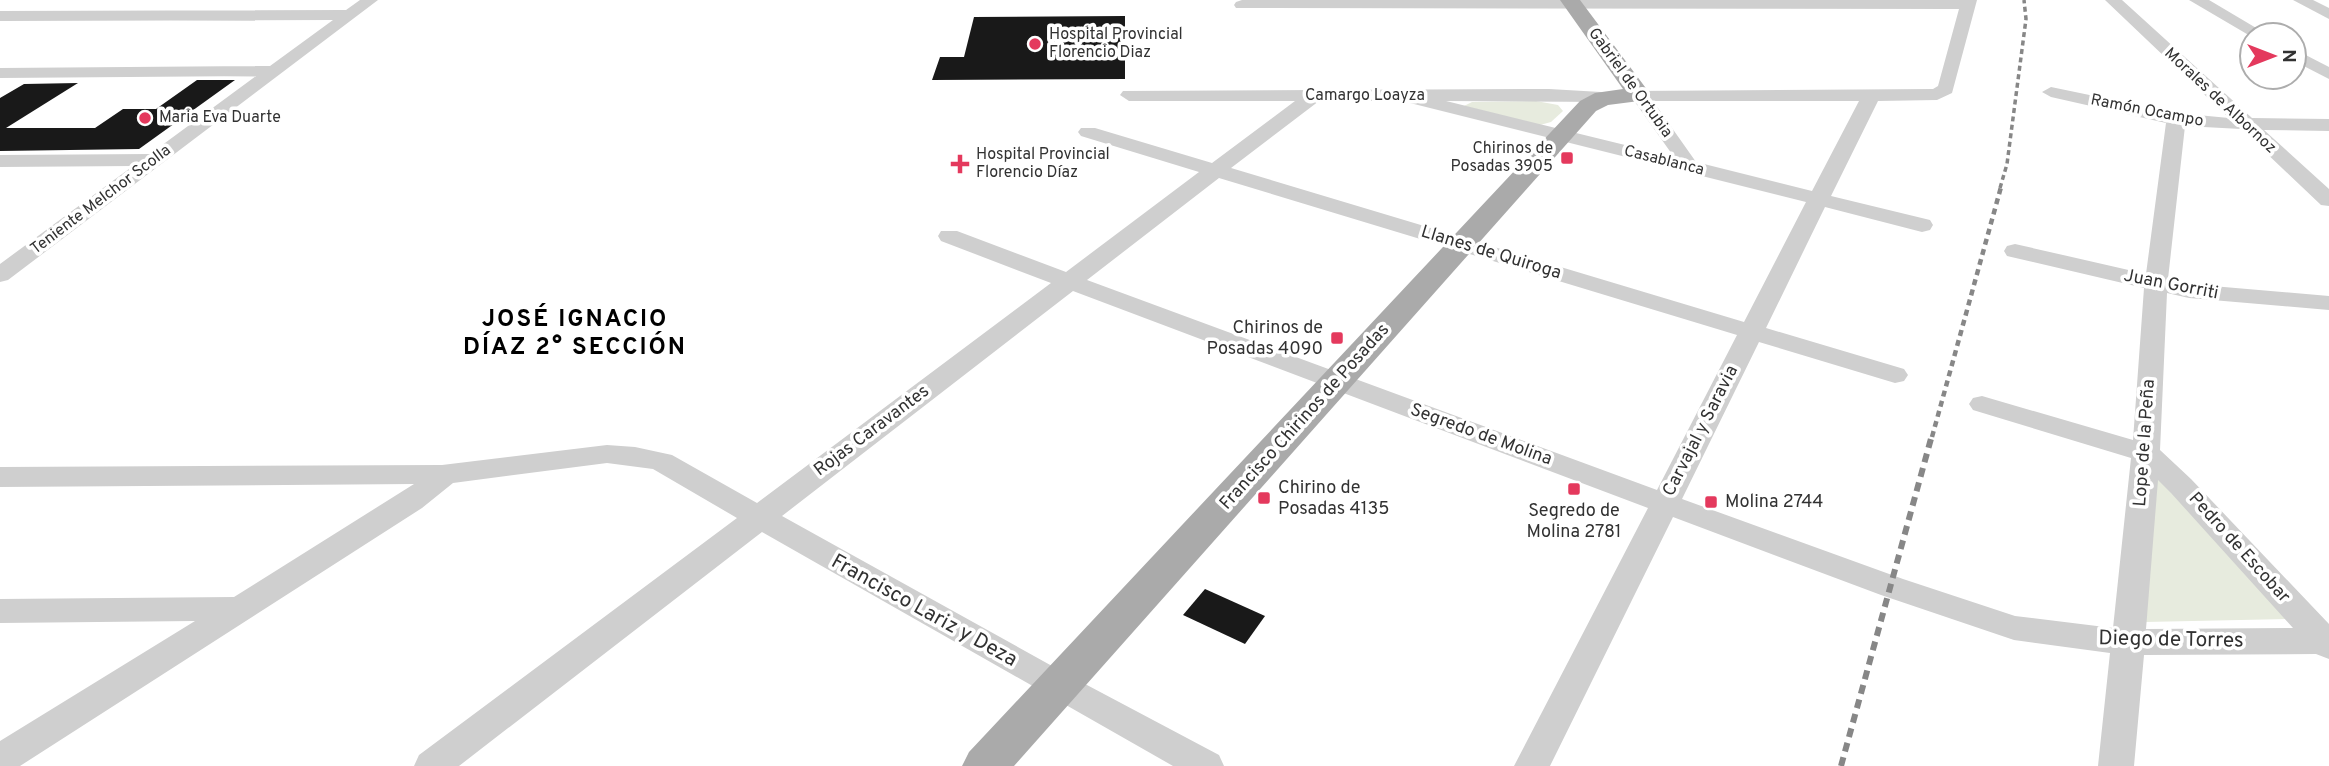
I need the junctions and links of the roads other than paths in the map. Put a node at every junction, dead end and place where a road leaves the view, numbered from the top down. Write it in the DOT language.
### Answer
graph roads {
  1 [pos="370,0"];
  2 [pos="2113,0"];
  3 [pos="2197,0"];
  4 [pos="2301,0"];
  5 [pos="1572,2"];
  6 [pos="1688,2"];
  7 [pos="1969,2"];
  8 [pos="1242,5"];
  9 [pos="2329,14"];
  10 [pos="351,15"];
  11 [pos="0,16"];
  12 [pos="2238,23"];
  13 [pos="2308,62"];
  14 [pos="276,71"];
  15 [pos="8,73"];
  16 [pos="2329,74"];
  17 [pos="0,83"];
  18 [pos="1946,89"];
  19 [pos="2051,92"];
  20 [pos="1129,95"];
  21 [pos="1639,95"];
  22 [pos="1313,96"];
  23 [pos="1406,96"];
  24 [pos="1871,96"];
  25 [pos="1601,99"];
  26 [pos="2176,120"];
  27 [pos="2245,125"];
  28 [pos="2329,125"];
  29 [pos="1087,132"];
  30 [pos="1562,135"];
  31 [pos="154,160"];
  32 [pos="0,161"];
  33 [pos="1688,167"];
  34 [pos="1217,170"];
  35 [pos="1819,199"];
  36 [pos="2329,200"];
  37 [pos="1923,225"];
  38 [pos="949,236"];
  39 [pos="1463,244"];
  40 [pos="2015,251"];
  41 [pos="10,260"];
  42 [pos="0,275"];
  43 [pos="1071,282"];
  44 [pos="2156,285"];
  45 [pos="2329,303"];
  46 [pos="1752,331"];
  47 [pos="1895,375"];
  48 [pos="1336,382"];
  49 [pos="1982,404"];
  50 [pos="2146,453"];
  51 [pos="445,474"];
  52 [pos="0,477"];
  53 [pos="1665,502"];
  54 [pos="757,517"];
  55 [pos="239,609"];
  56 [pos="0,611"];
  57 [pos="2014,628"];
  58 [pos="2127,642"];
  59 [pos="2327,643"];
  60 [pos="1058,686"];
  61 [pos="0,760"];
  62 [pos="432,766"];
  63 [pos="985,766"];
  64 [pos="1206,766"];
  65 [pos="1532,766"];
  66 [pos="2116,766"];
  1 -- 10 [label="street, Teniente Melchor Scolla"];
  2 -- 27 [label="street, Morales de Albornoz"];
  3 -- 12 [label="street"];
  4 -- 9 [label="street"];
  5 -- 6 [label="street"];
  5 -- 8 [label="street"];
  5 -- 21 [label="main road, Gabriel de Ortubia"];
  6 -- 7 [label="street"];
  7 -- 18 [label="street"];
  10 -- 11 [label="street"];
  10 -- 14 [label="street, Teniente Melchor Scolla"];
  13 -- 16 [label="street"];
  14 -- 15 [label="street"];
  14 -- 31 [label="street, Teniente Melchor Scolla"];
  15 -- 17 [label="street"];
  18 -- 24 [label="street"];
  19 -- 26 [label="street, Ramón Ocampo"];
  20 -- 22 [label="street, Camargo Loayza"];
  21 -- 24 [label="street"];
  21 -- 25 [label="main road"];
  21 -- 33 [label="street, Gabriel de Ortubia"];
  22 -- 23 [label="street, Camargo Loayza"];
  22 -- 34 [label="street, Rojas Caravantes"];
  23 -- 25 [label="street, Camargo Loayza"];
  23 -- 30 [label="street, Casablanca"];
  24 -- 35 [label="street, Carvajal y Saravia"];
  25 -- 30 [label="main road, Francisco Chirinos de Posadas"];
  26 -- 27 [label="street, Ramón Ocampo"];
  26 -- 44 [label="street, Lope de la Peña"];
  27 -- 28 [label="street, Ramón Ocampo"];
  27 -- 36 [label="street, Morales de Albornoz"];
  29 -- 34 [label="street, Llanes de Quiroga"];
  30 -- 33 [label="street, Casablanca"];
  30 -- 39 [label="main road, Francisco Chirinos de Posadas"];
  31 -- 32 [label="street"];
  31 -- 41 [label="street, Teniente Melchor Scolla"];
  33 -- 35 [label="street, Casablanca"];
  34 -- 39 [label="street, Llanes de Quiroga"];
  34 -- 43 [label="street, Rojas Caravantes"];
  35 -- 37 [label="street, Casablanca"];
  35 -- 46 [label="street, Carvajal y Saravia"];
  38 -- 43 [label="street, Segredo de Molina"];
  39 -- 46 [label="street, Llanes de Quiroga"];
  39 -- 48 [label="main road, Francisco Chirinos de Posadas"];
  40 -- 44 [label="street, Juan Gorriti"];
  41 -- 42 [label="street, Teniente Melchor Scolla"];
  43 -- 48 [label="street, Segredo de Molina"];
  43 -- 54 [label="street, Rojas Caravantes"];
  44 -- 45 [label="street, Juan Gorriti"];
  44 -- 50 [label="street, Lope de la Peña"];
  46 -- 47 [label="street, Llanes de Quiroga"];
  46 -- 53 [label="street, Carvajal y Saravia"];
  48 -- 53 [label="street, Segredo de Molina"];
  48 -- 60 [label="main road, Francisco Chirinos de Posadas"];
  49 -- 50 [label="street"];
  50 -- 58 [label="street, Lope de la Peña"];
  50 -- 59 [label="street, Pedro de Escobar"];
  51 -- 52 [label="street, Francisco Lariz y Deza"];
  51 -- 54 [label="street, Francisco Lariz y Deza"];
  51 -- 55 [label="street"];
  53 -- 57 [label="street, Segredo de Molina"];
  53 -- 65 [label="street, Carvajal y Saravia"];
  54 -- 60 [label="street, Francisco Lariz y Deza"];
  54 -- 62 [label="street, Rojas Caravantes"];
  55 -- 56 [label="street"];
  55 -- 61 [label="street"];
  57 -- 58 [label="street, Diego de Torres"];
  58 -- 59 [label="street, Diego de Torres"];
  58 -- 66 [label="street, Lope de la Peña"];
  60 -- 63 [label="main road, Francisco Chirinos de Posadas"];
  60 -- 64 [label="street, Francisco Lariz y Deza"];
}
